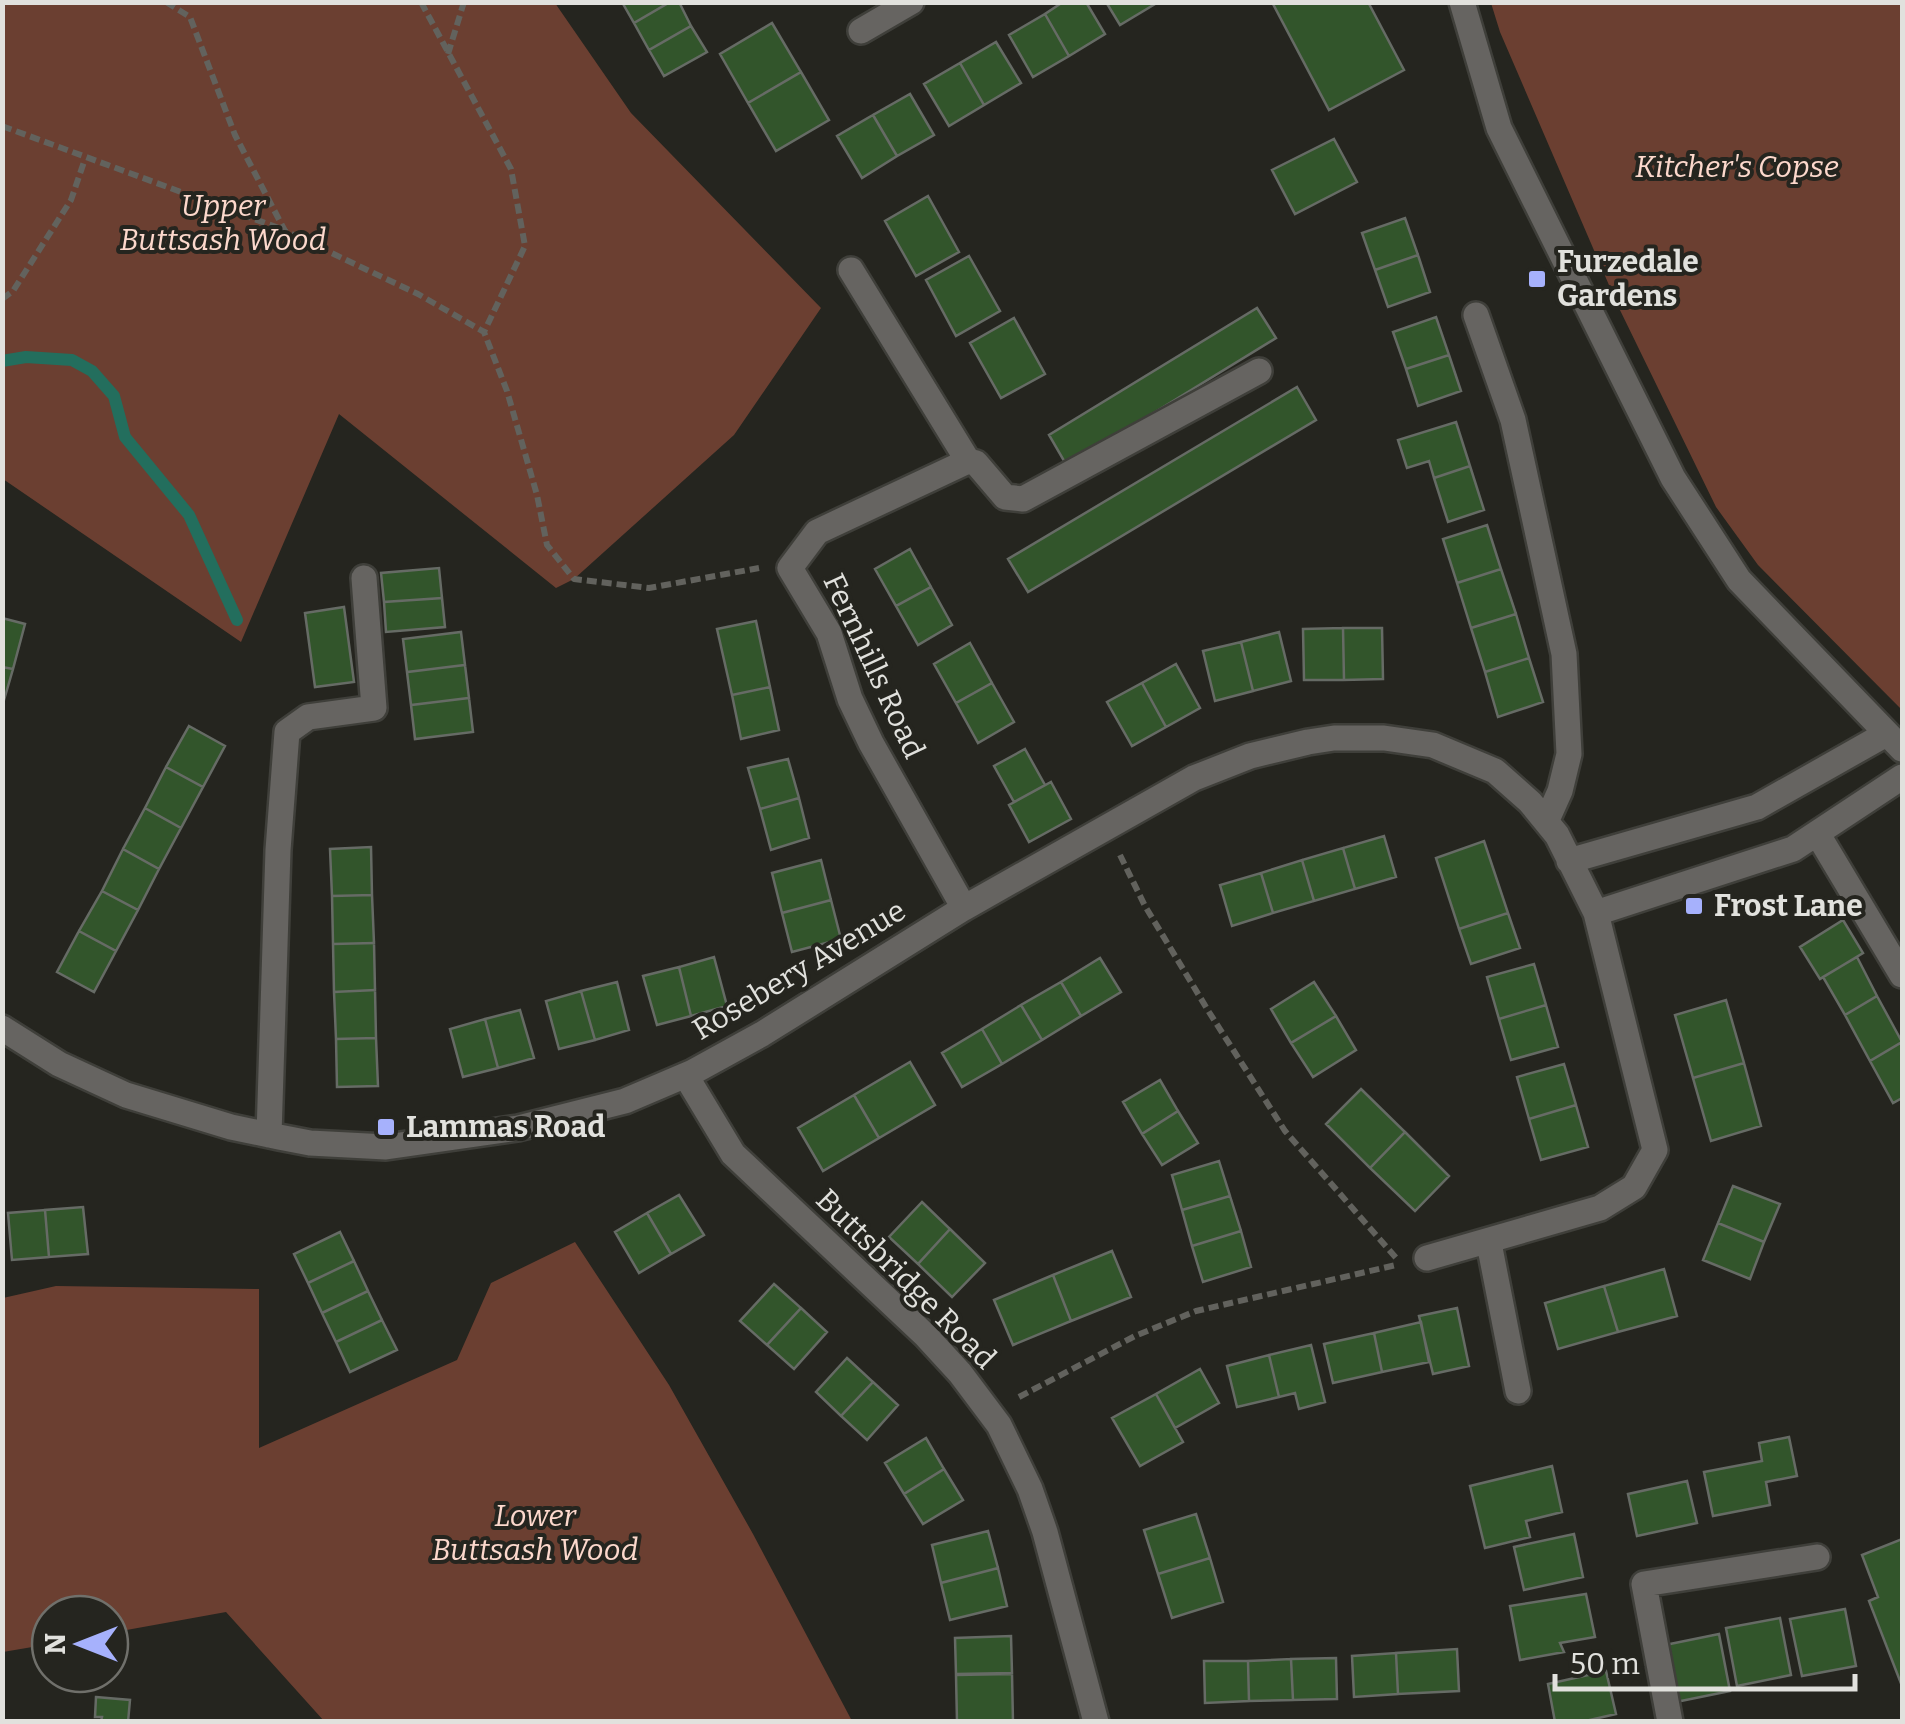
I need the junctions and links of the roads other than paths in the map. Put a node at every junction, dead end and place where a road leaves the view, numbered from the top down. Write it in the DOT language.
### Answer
graph roads {
  1 [pos="912,2"];
  2 [pos="1462,2"];
  3 [pos="862,31"];
  4 [pos="851,270"];
  5 [pos="1476,315"];
  6 [pos="1259,371"];
  7 [pos="968,461"];
  8 [pos="364,578"];
  9 [pos="1894,742"];
  10 [pos="1902,777"];
  11 [pos="1547,820"];
  12 [pos="1817,834"];
  13 [pos="1569,861"];
  14 [pos="964,908"];
  15 [pos="1596,914"];
  16 [pos="1902,974"];
  17 [pos="2,1028"];
  18 [pos="686,1076"];
  19 [pos="269,1135"];
  20 [pos="1489,1243"];
  21 [pos="1426,1258"];
  22 [pos="1518,1392"];
  23 [pos="1816,1557"];
  24 [pos="1096,1722"];
  25 [pos="1670,1722"];
  1 -- 3 [label="street"];
  2 -- 9 [label="street"];
  4 -- 7 [label="street"];
  5 -- 11 [label="street"];
  6 -- 7 [label="street"];
  7 -- 14 [label="street, Fernhills Road"];
  8 -- 19 [label="street"];
  9 -- 13 [label="street"];
  10 -- 12 [label="street"];
  11 -- 13 [label="street, Rosebery Avenue"];
  11 -- 14 [label="street, Rosebery Avenue"];
  12 -- 15 [label="street"];
  12 -- 16 [label="street"];
  13 -- 15 [label="street, Rosebery Avenue"];
  14 -- 18 [label="street, Rosebery Avenue"];
  15 -- 20 [label="street, Rosebery Avenue"];
  17 -- 19 [label="street, Rosebery Avenue"];
  18 -- 19 [label="street, Rosebery Avenue"];
  18 -- 24 [label="street, Buttsbridge Road"];
  20 -- 21 [label="street, Rosebery Avenue"];
  20 -- 22 [label="street"];
  23 -- 25 [label="street"];
}
